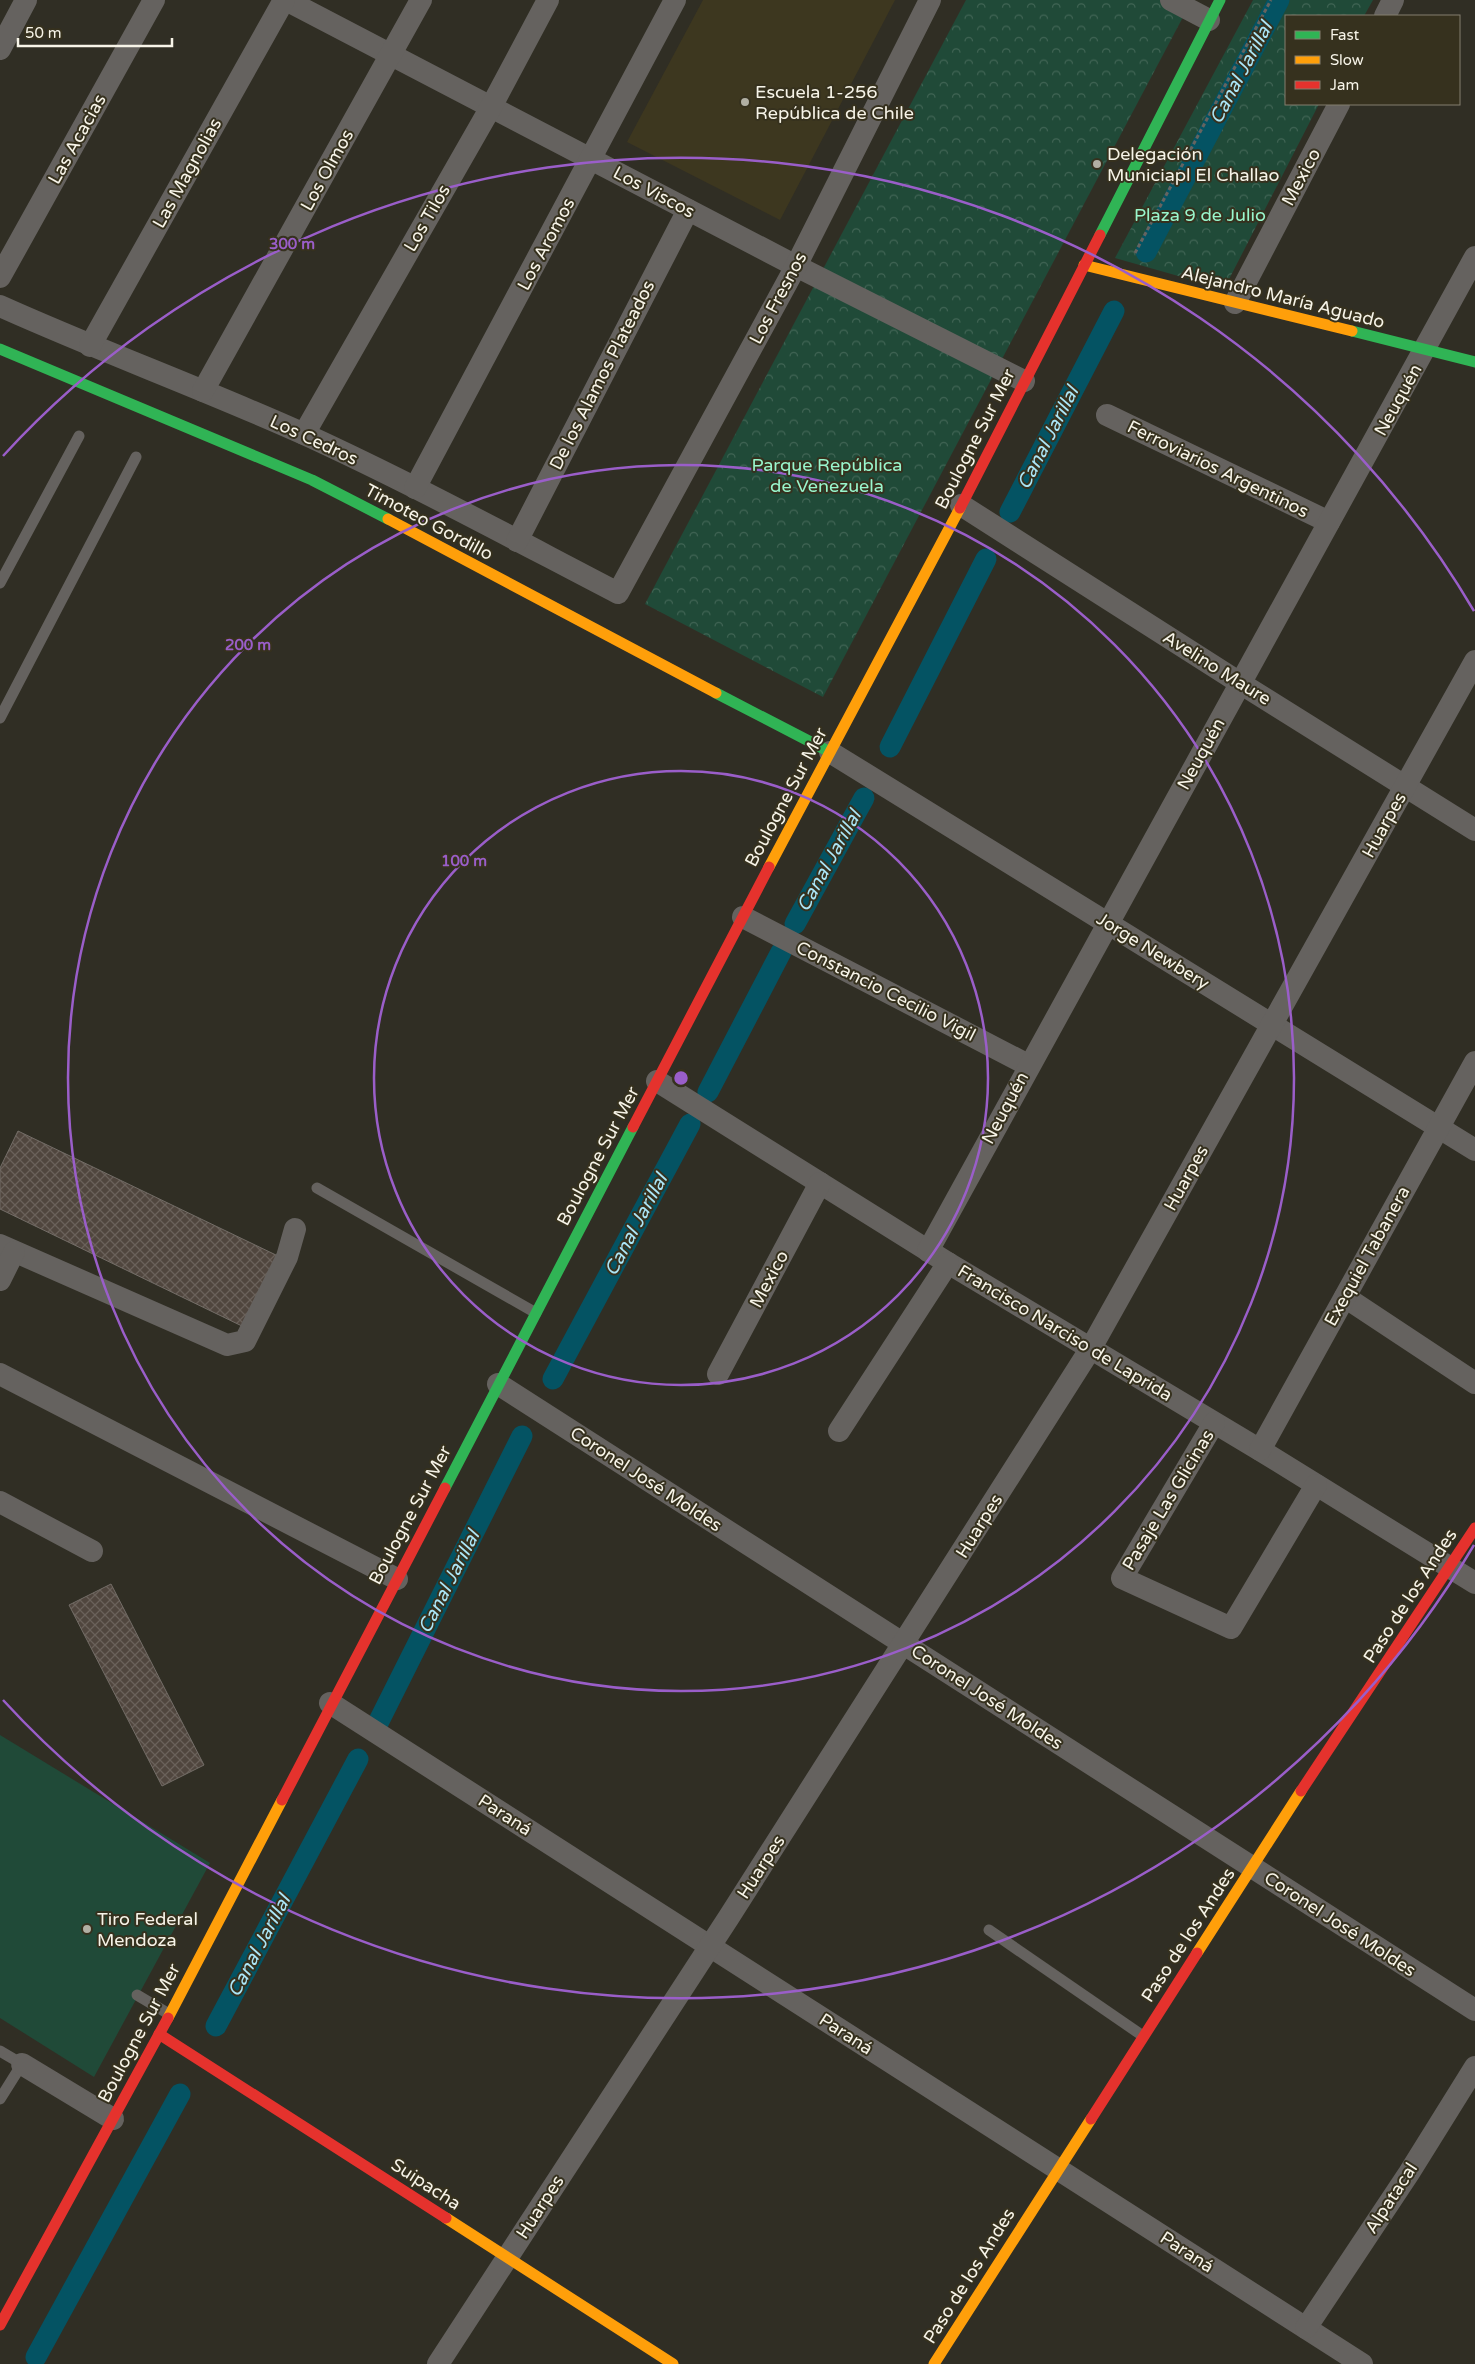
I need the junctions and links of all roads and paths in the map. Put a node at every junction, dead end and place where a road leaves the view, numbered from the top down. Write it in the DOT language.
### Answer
graph roads {
  1 [pos="26,0"];
  2 [pos="154,0"];
  3 [pos="285,0"];
  4 [pos="421,0"];
  5 [pos="548,0"];
  6 [pos="675,0"];
  7 [pos="930,0"];
  8 [pos="1171,0"];
  9 [pos="1220,0"];
  10 [pos="1271,0"];
  11 [pos="1393,0"];
  12 [pos="1386,15"];
  13 [pos="1209,20"];
  14 [pos="0,49"];
  15 [pos="392,55"];
  16 [pos="1338,105"];
  17 [pos="491,107"];
  18 [pos="591,159"];
  19 [pos="688,210"];
  20 [pos="1127,251"];
  21 [pos="1475,257"];
  22 [pos="1084,265"];
  23 [pos="796,266"];
  24 [pos="0,277"];
  25 [pos="1235,303"];
  26 [pos="0,306"];
  27 [pos="90,346"];
  28 [pos="0,349"];
  29 [pos="1425,350"];
  30 [pos="1475,362"];
  31 [pos="1024,381"];
  32 [pos="203,391"];
  33 [pos="1107,415"];
  34 [pos="304,434"];
  35 [pos="79,436"];
  36 [pos="136,457"];
  37 [pos="416,488"];
  38 [pos="961,505"];
  39 [pos="1329,522"];
  40 [pos="517,541"];
  41 [pos="0,583"];
  42 [pos="618,593"];
  43 [pos="1475,661"];
  44 [pos="1240,683"];
  45 [pos="0,718"];
  46 [pos="830,752"];
  47 [pos="1405,786"];
  48 [pos="1475,830"];
  49 [pos="743,917"];
  50 [pos="1107,922"];
  51 [pos="1272,1025"];
  52 [pos="1475,1062"];
  53 [pos="1028,1065"];
  54 [pos="657,1081"];
  55 [pos="1439,1128"];
  56 [pos="1475,1150"];
  57 [pos="820,1183"];
  58 [pos="317,1188"];
  59 [pos="295,1229"];
  60 [pos="7,1249"];
  61 [pos="928,1251"];
  62 [pos="948,1263"];
  63 [pos="0,1280"];
  64 [pos="1345,1297"];
  65 [pos="536,1313"];
  66 [pos="1091,1348"];
  67 [pos="0,1374"];
  68 [pos="718,1374"];
  69 [pos="1475,1383"];
  70 [pos="498,1384"];
  71 [pos="1214,1422"];
  72 [pos="839,1431"];
  73 [pos="1260,1450"];
  74 [pos="1316,1485"];
  75 [pos="0,1502"];
  76 [pos="1475,1528"];
  77 [pos="92,1552"];
  78 [pos="1450,1568"];
  79 [pos="397,1579"];
  80 [pos="1475,1583"];
  81 [pos="904,1644"];
  82 [pos="330,1703"];
  83 [pos="1252,1867"];
  84 [pos="989,1930"];
  85 [pos="709,1946"];
  86 [pos="137,1995"];
  87 [pos="1475,2010"];
  88 [pos="169,2014"];
  89 [pos="159,2034"];
  90 [pos="1143,2036"];
  91 [pos="0,2051"];
  92 [pos="22,2064"];
  93 [pos="1475,2067"];
  94 [pos="0,2098"];
  95 [pos="113,2119"];
  96 [pos="1058,2169"];
  97 [pos="507,2258"];
  98 [pos="0,2325"];
  99 [pos="1306,2328"];
  100 [pos="438,2364"];
  101 [pos="673,2364"];
  102 [pos="934,2364"];
  103 [pos="1362,2364"];
  1 -- 14 [label="street"];
  2 -- 24 [label="street, Las Acacias"];
  3 -- 15 [label="street, Los Viscos"];
  3 -- 27 [label="street, Las Magnolias"];
  4 -- 15 [label="street, Los Olmos"];
  5 -- 17 [label="street, Los Tilos"];
  6 -- 18 [label="street, Los Aromos"];
  7 -- 23 [label="street, Los Fresnos"];
  8 -- 13 [label="street"];
  9 -- 13 [label="street, Boulogne Sur Mer"];
  10 -- 20 [label="path"];
  11 -- 12 [label="street"];
  13 -- 22 [label="street, Boulogne Sur Mer"];
  15 -- 17 [label="street, Los Viscos"];
  15 -- 32 [label="street, Los Olmos"];
  16 -- 25 [label="street, Mexico"];
  17 -- 18 [label="street, Los Viscos"];
  17 -- 34 [label="street, Los Tilos"];
  18 -- 19 [label="street, Los Viscos"];
  18 -- 37 [label="street, Los Aromos"];
  19 -- 23 [label="street, Los Viscos"];
  19 -- 40 [label="street, De los Alamos Plateados"];
  21 -- 29 [label="street, Neuquén"];
  22 -- 25 [label="street, Alejandro María Aguado"];
  22 -- 31 [label="street, Boulogne Sur Mer"];
  23 -- 31 [label="street, Los Viscos"];
  23 -- 42 [label="street, Los Fresnos"];
  25 -- 29 [label="street, Alejandro María Aguado"];
  26 -- 27 [label="street, Los Cedros"];
  27 -- 32 [label="street, Los Cedros"];
  28 -- 46 [label="street, Timoteo Gordillo"];
  29 -- 30 [label="street, Alejandro María Aguado"];
  29 -- 39 [label="street, Neuquén"];
  31 -- 38 [label="street, Boulogne Sur Mer"];
  32 -- 34 [label="street, Los Cedros"];
  33 -- 39 [label="street, Ferroviarios Argentinos"];
  34 -- 37 [label="street, Los Cedros"];
  35 -- 41 [label="lane"];
  36 -- 45 [label="lane"];
  37 -- 40 [label="street, Los Cedros"];
  38 -- 44 [label="street, Avelino Maure"];
  38 -- 46 [label="street, Boulogne Sur Mer"];
  39 -- 44 [label="street, Neuquén"];
  40 -- 42 [label="street, Los Cedros"];
  43 -- 47 [label="street, Huarpes"];
  44 -- 47 [label="street, Avelino Maure"];
  44 -- 50 [label="street, Neuquén"];
  46 -- 49 [label="street, Boulogne Sur Mer"];
  46 -- 50 [label="street, Jorge Newbery"];
  47 -- 48 [label="street, Avelino Maure"];
  47 -- 51 [label="street, Huarpes"];
  49 -- 53 [label="street, Constancio Cecilio Vigil"];
  49 -- 54 [label="street, Boulogne Sur Mer"];
  50 -- 51 [label="street, Jorge Newbery"];
  50 -- 53 [label="street, Neuquén"];
  51 -- 55 [label="street, Jorge Newbery"];
  51 -- 66 [label="street, Huarpes"];
  52 -- 55 [label="street, Exequiel Tabanera"];
  53 -- 61 [label="street, Neuquén"];
  54 -- 57 [label="street, Francisco Narciso de Laprida"];
  54 -- 65 [label="street, Boulogne Sur Mer"];
  55 -- 56 [label="street, Jorge Newbery"];
  55 -- 64 [label="street, Exequiel Tabanera"];
  57 -- 61 [label="street, Francisco Narciso de Laprida"];
  57 -- 68 [label="street, Mexico"];
  58 -- 65 [label="lane"];
  59 -- 60 [label="street"];
  60 -- 63 [label="street"];
  61 -- 62 [label="street, Francisco Narciso de Laprida"];
  62 -- 66 [label="street, Francisco Narciso de Laprida"];
  62 -- 72 [label="street"];
  64 -- 69 [label="street"];
  64 -- 73 [label="street, Exequiel Tabanera"];
  65 -- 70 [label="street, Boulogne Sur Mer"];
  66 -- 71 [label="street, Francisco Narciso de Laprida"];
  66 -- 81 [label="street, Huarpes"];
  67 -- 79 [label="street"];
  70 -- 79 [label="street, Boulogne Sur Mer"];
  70 -- 81 [label="street, Coronel José Moldes"];
  71 -- 73 [label="street, Francisco Narciso de Laprida"];
  71 -- 74 [label="street, Pasaje Las Glicinas"];
  73 -- 74 [label="street, Francisco Narciso de Laprida"];
  74 -- 78 [label="street, Francisco Narciso de Laprida"];
  75 -- 77 [label="street"];
  76 -- 78 [label="street, Paso de los Andes"];
  78 -- 80 [label="street, Francisco Narciso de Laprida"];
  78 -- 83 [label="street, Paso de los Andes"];
  79 -- 82 [label="street, Boulogne Sur Mer"];
  81 -- 83 [label="street, Coronel José Moldes"];
  81 -- 85 [label="street, Huarpes"];
  82 -- 85 [label="street, Paraná"];
  82 -- 88 [label="street, Boulogne Sur Mer"];
  83 -- 87 [label="street, Coronel José Moldes"];
  83 -- 90 [label="street, Paso de los Andes"];
  84 -- 90 [label="lane"];
  85 -- 96 [label="street, Paraná"];
  85 -- 97 [label="street, Huarpes"];
  86 -- 88 [label="lane"];
  88 -- 89 [label="street, Boulogne Sur Mer"];
  89 -- 95 [label="street, Boulogne Sur Mer"];
  89 -- 97 [label="street, Suipacha"];
  90 -- 96 [label="street, Paso de los Andes"];
  91 -- 92 [label="lane"];
  92 -- 94 [label="lane"];
  92 -- 95 [label="street"];
  93 -- 99 [label="street, Alpatacal"];
  95 -- 98 [label="street, Boulogne Sur Mer"];
  96 -- 99 [label="street, Paraná"];
  96 -- 102 [label="street, Paso de los Andes"];
  97 -- 100 [label="street, Huarpes"];
  97 -- 101 [label="street, Suipacha"];
  99 -- 103 [label="street, Paraná"];
}
